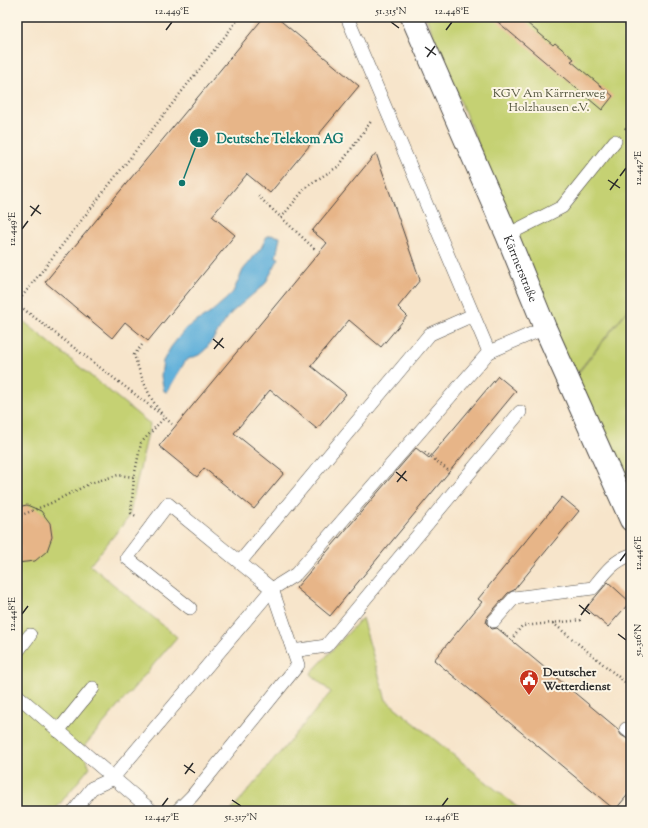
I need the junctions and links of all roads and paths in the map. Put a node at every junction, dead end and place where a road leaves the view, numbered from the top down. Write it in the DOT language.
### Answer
graph roads {
  1 [pos="240,17"];
  2 [pos="347,17"];
  3 [pos="412,17"];
  4 [pos="616,17"];
  5 [pos="631,29"];
  6 [pos="384,103"];
  7 [pos="615,141"];
  8 [pos="258,196"];
  9 [pos="281,218"];
  10 [pos="507,235"];
  11 [pos="316,250"];
  12 [pos="17,303"];
  13 [pos="473,315"];
  14 [pos="545,328"];
  15 [pos="142,345"];
  16 [pos="489,352"];
  17 [pos="520,412"];
  18 [pos="163,416"];
  19 [pos="172,424"];
  20 [pos="412,440"];
  21 [pos="134,477"];
  22 [pos="462,482"];
  23 [pos="17,517"];
  24 [pos="631,520"];
  25 [pos="150,528"];
  26 [pos="631,555"];
  27 [pos="240,562"];
  28 [pos="272,589"];
  29 [pos="190,608"];
  30 [pos="582,620"];
  31 [pos="494,621"];
  32 [pos="553,623"];
  33 [pos="30,635"];
  34 [pos="511,640"];
  35 [pos="293,651"];
  36 [pos="17,652"];
  37 [pos="631,687"];
  38 [pos="93,688"];
  39 [pos="17,695"];
  40 [pos="58,731"];
  41 [pos="112,778"];
  42 [pos="74,811"];
  43 [pos="152,811"];
  44 [pos="177,811"];
  1 -- 12 [label="path"];
  2 -- 6 [label="lane"];
  3 -- 10 [label="street, Kärrnerstraße"];
  4 -- 5 [label="path"];
  6 -- 9 [label="path"];
  6 -- 13 [label="lane"];
  7 -- 10 [label="lane"];
  8 -- 9 [label="path"];
  9 -- 11 [label="path"];
  10 -- 14 [label="street, Kärrnerstraße"];
  12 -- 18 [label="path"];
  13 -- 16 [label="lane"];
  13 -- 27 [label="lane"];
  14 -- 16 [label="lane"];
  14 -- 24 [label="street, Kärrnerstraße"];
  15 -- 18 [label="path"];
  16 -- 20 [label="lane"];
  17 -- 22 [label="lane"];
  18 -- 19 [label="path"];
  18 -- 21 [label="path"];
  20 -- 22 [label="path"];
  20 -- 28 [label="lane"];
  21 -- 23 [label="path"];
  21 -- 25 [label="path"];
  22 -- 35 [label="lane"];
  25 -- 27 [label="lane"];
  25 -- 29 [label="lane"];
  26 -- 31 [label="lane"];
  27 -- 28 [label="lane"];
  28 -- 35 [label="lane"];
  28 -- 41 [label="lane"];
  30 -- 32 [label="path"];
  32 -- 34 [label="path"];
  32 -- 37 [label="path"];
  33 -- 36 [label="lane"];
  35 -- 44 [label="lane"];
  38 -- 40 [label="lane"];
  39 -- 40 [label="lane"];
  40 -- 41 [label="lane"];
  41 -- 42 [label="lane"];
  41 -- 43 [label="lane"];
}
